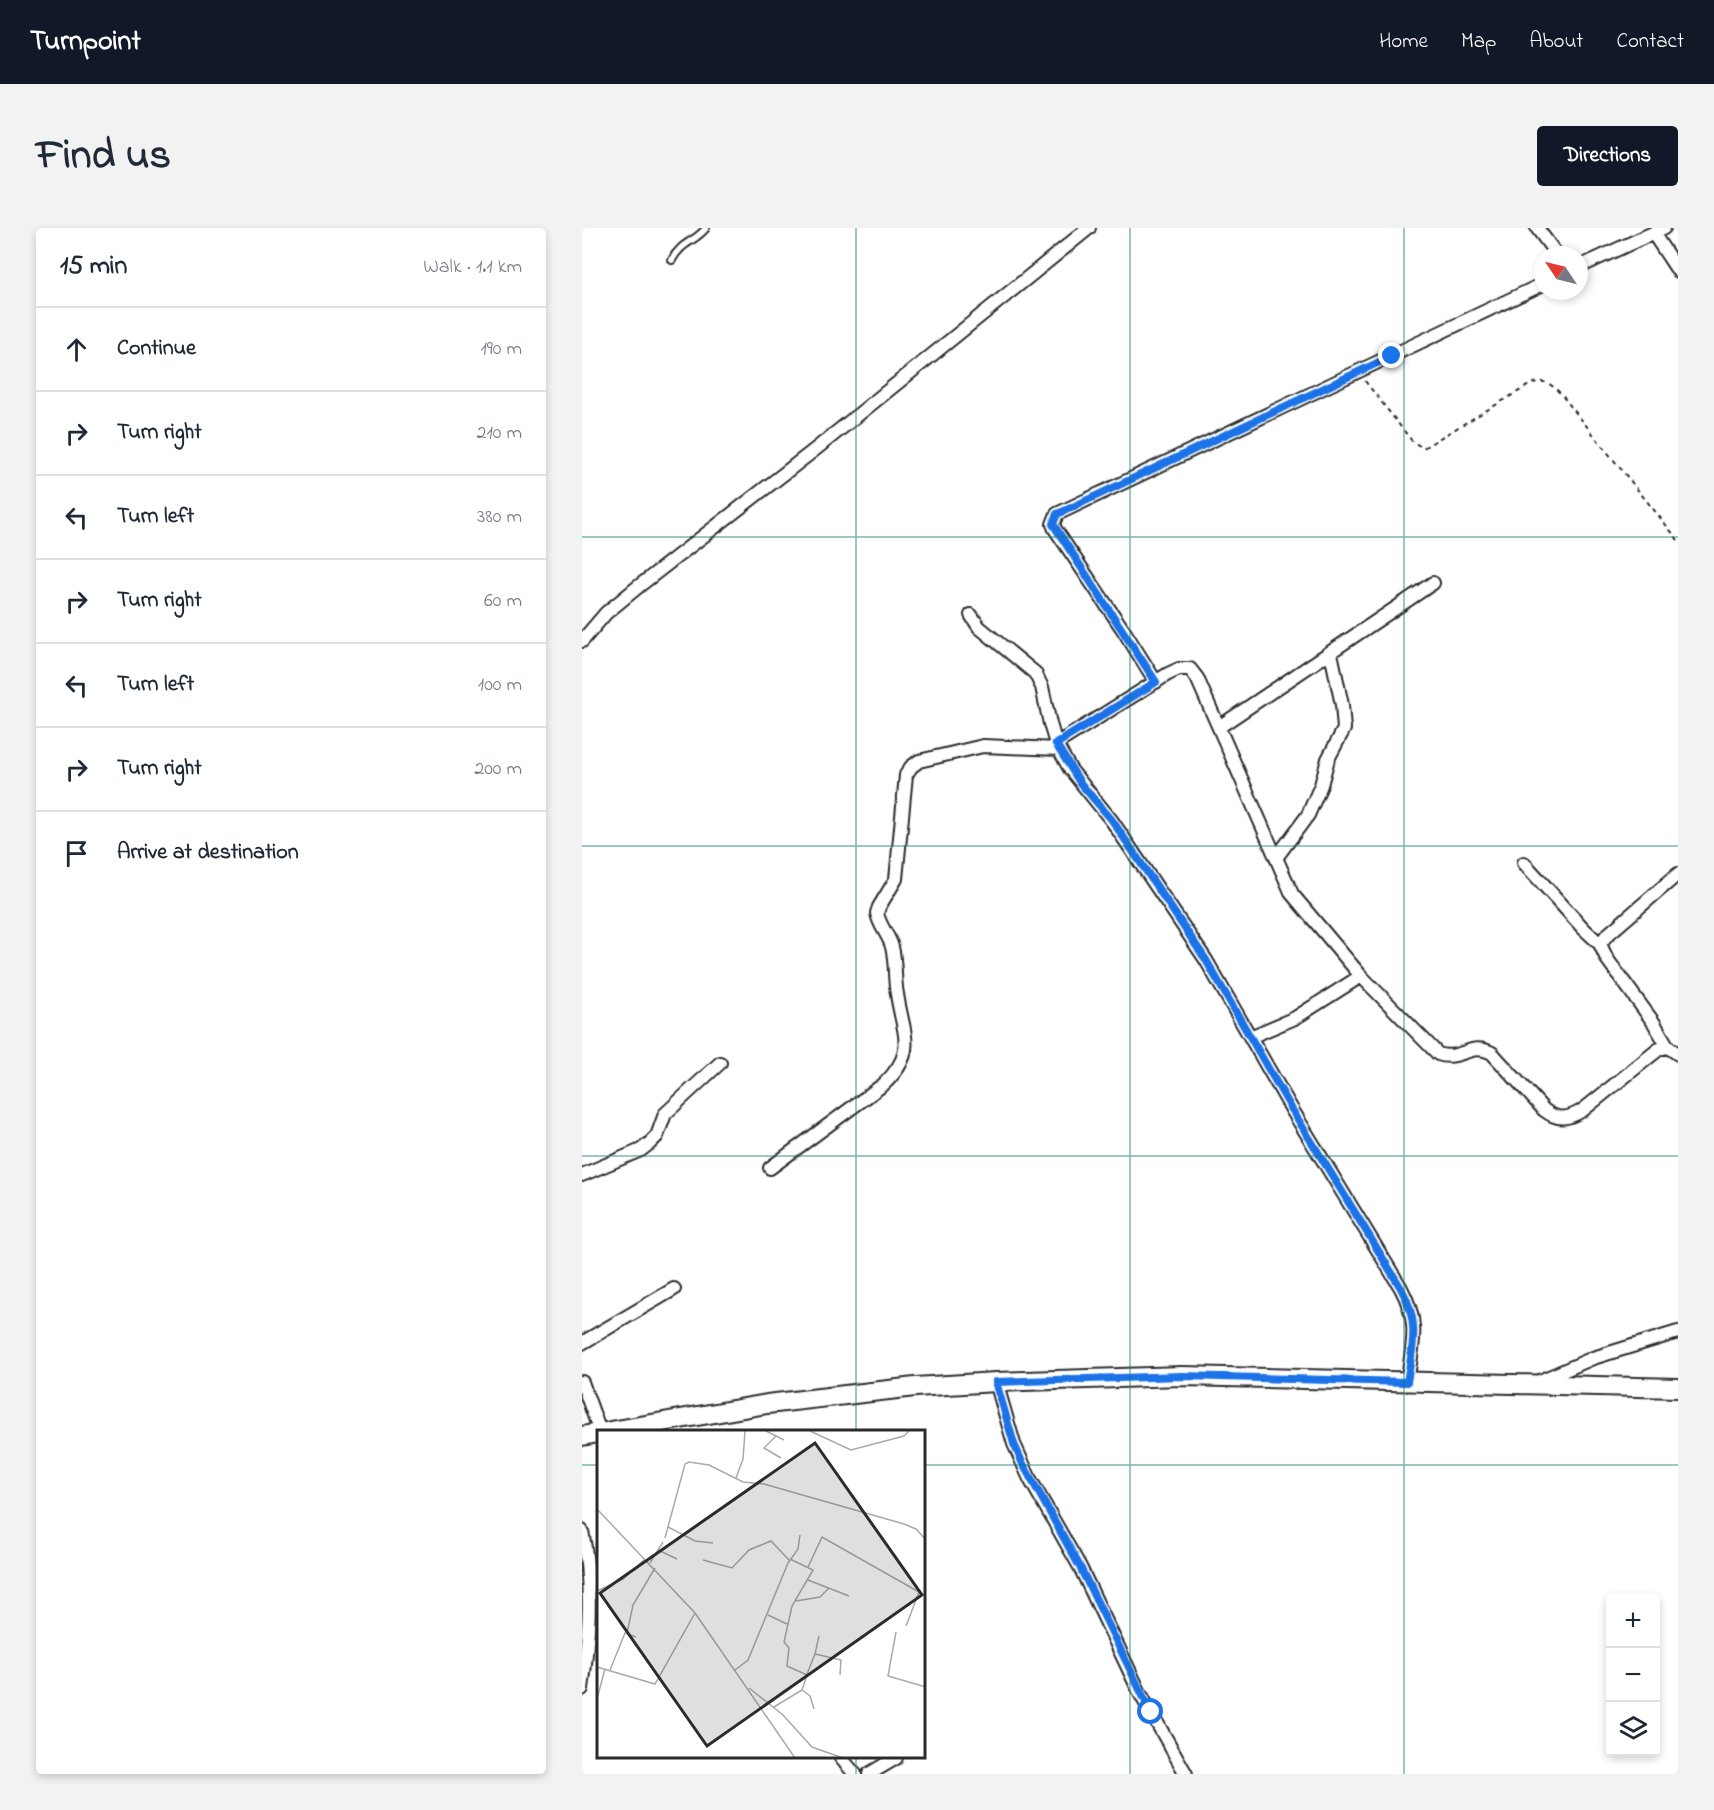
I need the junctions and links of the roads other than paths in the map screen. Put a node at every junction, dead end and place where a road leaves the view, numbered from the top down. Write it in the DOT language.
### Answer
graph roads {
  1 [pos="706,228"];
  2 [pos="1089,228"];
  3 [pos="1537,228"];
  4 [pos="1659,230"];
  5 [pos="1550,246"];
  6 [pos="672,260"];
  7 [pos="1588,263"];
  8 [pos="1678,271"];
  9 [pos="1534,288"];
  10 [pos="1433,582"];
  11 [pos="972,615"];
  12 [pos="582,641"];
  13 [pos="1331,653"];
  14 [pos="1156,682"];
  15 [pos="1219,727"];
  16 [pos="1058,746"];
  17 [pos="1276,858"];
  18 [pos="1524,863"];
  19 [pos="1678,874"];
  20 [pos="1600,944"];
  21 [pos="1361,976"];
  22 [pos="1250,1037"];
  23 [pos="1673,1050"];
  24 [pos="720,1063"];
  25 [pos="770,1168"];
  26 [pos="582,1175"];
  27 [pos="674,1289"];
  28 [pos="1678,1332"];
  29 [pos="582,1342"];
  30 [pos="582,1382"];
  31 [pos="996,1382"];
  32 [pos="1407,1382"];
  33 [pos="1533,1384"];
  34 [pos="1678,1388"];
  35 [pos="650,1428"];
  36 [pos="600,1430"];
  37 [pos="626,1430"];
  38 [pos="597,1433"];
  39 [pos="582,1436"];
  40 [pos="582,1531"];
  41 [pos="582,1689"];
  42 [pos="842,1759"];
  43 [pos="894,1759"];
  44 [pos="855,1774"];
  45 [pos="869,1774"];
  46 [pos="1186,1774"];
  1 -- 6 [label="lane"];
  2 -- 12 [label="street"];
  3 -- 5 [label="street"];
  4 -- 7 [label="street"];
  4 -- 8 [label="street"];
  9 -- 14 [label="street"];
  10 -- 13 [label="street"];
  11 -- 16 [label="street"];
  13 -- 15 [label="street"];
  13 -- 17 [label="street"];
  14 -- 15 [label="street"];
  14 -- 16 [label="street"];
  15 -- 17 [label="street"];
  16 -- 22 [label="street"];
  16 -- 25 [label="street"];
  17 -- 21 [label="street"];
  18 -- 20 [label="street"];
  19 -- 20 [label="street"];
  20 -- 23 [label="street"];
  21 -- 22 [label="street"];
  21 -- 23 [label="street"];
  22 -- 32 [label="street"];
  24 -- 26 [label="street"];
  27 -- 29 [label="street"];
  28 -- 33 [label="street"];
  30 -- 36 [label="street"];
  31 -- 32 [label="main road"];
  31 -- 35 [label="main road"];
  31 -- 46 [label="street"];
  32 -- 33 [label="main road"];
  33 -- 34 [label="main road"];
  35 -- 37 [label="main road"];
  38 -- 39 [label="main road"];
  40 -- 41 [label="street"];
  42 -- 44 [label="street"];
  43 -- 45 [label="street"];
}
